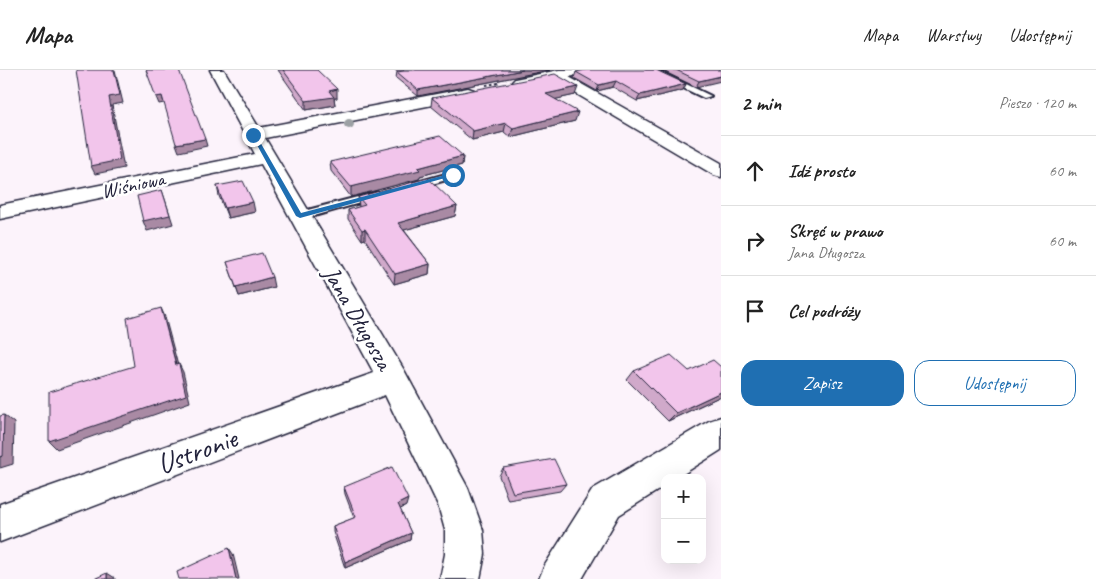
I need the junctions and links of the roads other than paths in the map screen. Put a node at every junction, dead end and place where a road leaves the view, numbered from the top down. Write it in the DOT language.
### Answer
graph roads {
  1 [pos="217,70"];
  2 [pos="582,70"];
  3 [pos="650,70"];
  4 [pos="555,75"];
  5 [pos="506,85"];
  6 [pos="487,89"];
  7 [pos="707,96"];
  8 [pos="260,146"];
  9 [pos="721,171"];
  10 [pos="453,175"];
  11 [pos="405,188"];
  12 [pos="386,193"];
  13 [pos="0,212"];
  14 [pos="300,216"];
  15 [pos="393,379"];
  16 [pos="721,432"];
  17 [pos="0,523"];
  18 [pos="462,579"];
  19 [pos="559,579"];
  1 -- 8 [label="street, Jana Długosza"];
  2 -- 4 [label="street"];
  3 -- 7 [label="lane"];
  4 -- 5 [label="street"];
  4 -- 9 [label="street"];
  6 -- 8 [label="street, Wiśniowa"];
  8 -- 13 [label="street, Wiśniowa"];
  8 -- 14 [label="street, Jana Długosza"];
  10 -- 11 [label="lane"];
  12 -- 14 [label="lane"];
  14 -- 15 [label="street, Jana Długosza"];
  15 -- 17 [label="street, Ustronie"];
  15 -- 18 [label="street, Jana Długosza"];
  16 -- 19 [label="street"];
}
